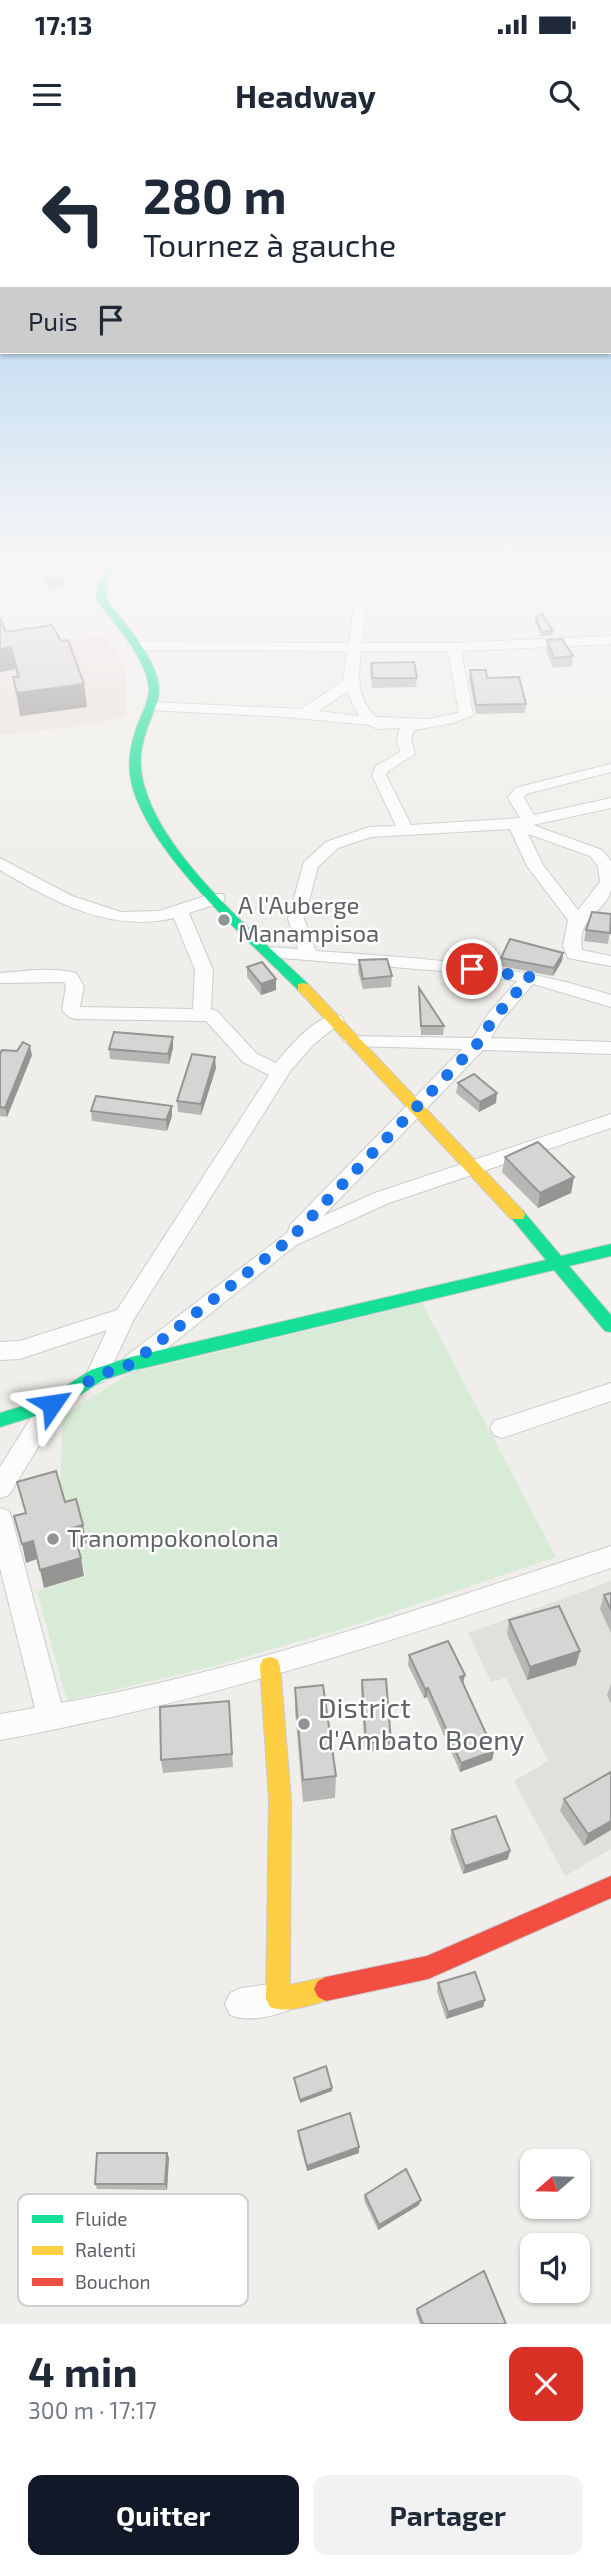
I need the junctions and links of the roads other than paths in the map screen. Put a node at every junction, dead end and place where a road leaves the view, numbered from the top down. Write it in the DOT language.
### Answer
graph roads {
  1 [pos="147,666"];
  2 [pos="352,666"];
  3 [pos="457,666"];
  4 [pos="350,683"];
  5 [pos="150,706"];
  6 [pos="304,714"];
  7 [pos="369,721"];
  8 [pos="420,722"];
  9 [pos="404,739"];
  10 [pos="611,768"];
  11 [pos="611,803"];
  12 [pos="522,822"];
  13 [pos="406,830"];
  14 [pos="0,863"];
  15 [pos="218,898"];
  16 [pos="180,911"];
  17 [pos="577,920"];
  18 [pos="269,952"];
  19 [pos="309,956"];
  20 [pos="611,961"];
  21 [pos="530,977"];
  22 [pos="0,978"];
  23 [pos="611,1001"];
  24 [pos="202,1013"];
  25 [pos="335,1020"];
  26 [pos="352,1040"];
  27 [pos="478,1043"];
  28 [pos="611,1048"];
  29 [pos="280,1073"];
  30 [pos="418,1107"];
  31 [pos="611,1121"];
  32 [pos="473,1168"];
  33 [pos="289,1240"];
  34 [pos="611,1250"];
  35 [pos="559,1262"];
  36 [pos="125,1316"];
  37 [pos="611,1326"];
  38 [pos="0,1351"];
  39 [pos="131,1364"];
  40 [pos="97,1376"];
  41 [pos="611,1392"];
  42 [pos="52,1404"];
  43 [pos="0,1420"];
  44 [pos="502,1429"];
  45 [pos="0,1488"];
  46 [pos="0,1519"];
  47 [pos="611,1557"];
  48 [pos="270,1667"];
  49 [pos="52,1719"];
  50 [pos="0,1727"];
  51 [pos="611,1887"];
  52 [pos="278,1999"];
  53 [pos="241,2004"];
  1 -- 5 [label="street"];
  2 -- 4 [label="street"];
  3 -- 8 [label="street"];
  4 -- 6 [label="street"];
  4 -- 7 [label="street"];
  5 -- 6 [label="street"];
  5 -- 15 [label="street"];
  6 -- 7 [label="street"];
  7 -- 8 [label="street"];
  7 -- 9 [label="street"];
  8 -- 9 [label="street"];
  9 -- 13 [label="street"];
  10 -- 12 [label="street"];
  11 -- 12 [label="street"];
  12 -- 13 [label="street"];
  12 -- 17 [label="street"];
  12 -- 17 [label="street"];
  13 -- 19 [label="street"];
  14 -- 16 [label="street"];
  15 -- 16 [label="street"];
  15 -- 18 [label="street"];
  16 -- 24 [label="street"];
  17 -- 20 [label="street"];
  18 -- 19 [label="street"];
  18 -- 25 [label="street"];
  19 -- 21 [label="street"];
  21 -- 23 [label="street"];
  21 -- 27 [label="street"];
  22 -- 24 [label="street"];
  24 -- 29 [label="street"];
  25 -- 26 [label="street"];
  25 -- 29 [label="street"];
  26 -- 27 [label="street"];
  26 -- 30 [label="street"];
  27 -- 28 [label="street"];
  27 -- 30 [label="street"];
  29 -- 36 [label="street"];
  30 -- 32 [label="street"];
  30 -- 33 [label="street"];
  31 -- 32 [label="street"];
  32 -- 33 [label="street"];
  32 -- 35 [label="street"];
  33 -- 39 [label="street"];
  34 -- 35 [label="street"];
  35 -- 37 [label="street"];
  35 -- 39 [label="street"];
  36 -- 38 [label="street"];
  36 -- 40 [label="street"];
  39 -- 40 [label="street"];
  40 -- 42 [label="street"];
  41 -- 44 [label="street"];
  42 -- 43 [label="street"];
  42 -- 45 [label="street"];
  46 -- 49 [label="street"];
  47 -- 48 [label="street"];
  48 -- 49 [label="street"];
  48 -- 52 [label="street"];
  49 -- 50 [label="street"];
  51 -- 52 [label="street"];
  52 -- 53 [label="street"];
}
